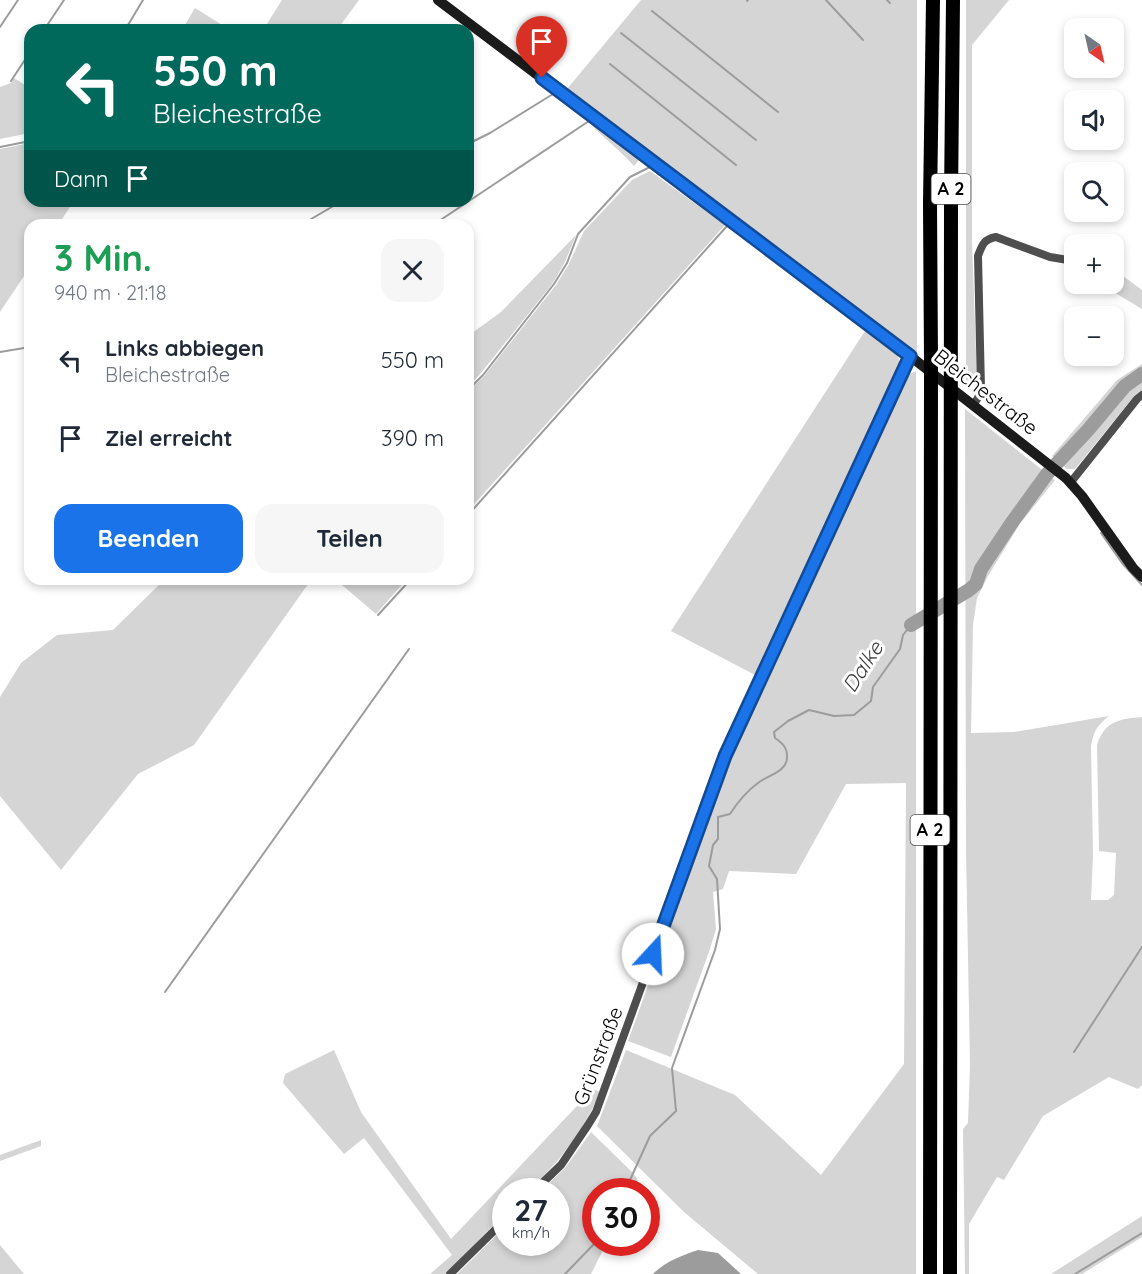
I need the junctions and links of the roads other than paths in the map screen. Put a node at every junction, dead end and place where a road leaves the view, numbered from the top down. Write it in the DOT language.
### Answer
graph roads {
  1 [pos="438,0"];
  2 [pos="933,0"];
  3 [pos="953,0"];
  4 [pos="470,24"];
  5 [pos="474,27"];
  6 [pos="1064,259"];
  7 [pos="910,356"];
  8 [pos="1142,395"];
  9 [pos="973,405"];
  10 [pos="1068,480"];
  11 [pos="1142,577"];
  12 [pos="548,1178"];
  13 [pos="492,1233"];
  14 [pos="450,1274"];
  15 [pos="930,1274"];
  16 [pos="950,1274"];
  1 -- 4 [label="street, Bleichestraße"];
  2 -- 15 [label="highway, A 2"];
  3 -- 16 [label="highway, A 2"];
  5 -- 7 [label="street, Bleichestraße"];
  6 -- 9 [label="street"];
  7 -- 9 [label="street, Bleichestraße"];
  7 -- 12 [label="street, Grünstraße"];
  8 -- 10 [label="street"];
  9 -- 10 [label="street, Bleichestraße"];
  10 -- 11 [label="street, Bleichestraße"];
  13 -- 14 [label="street"];
}
